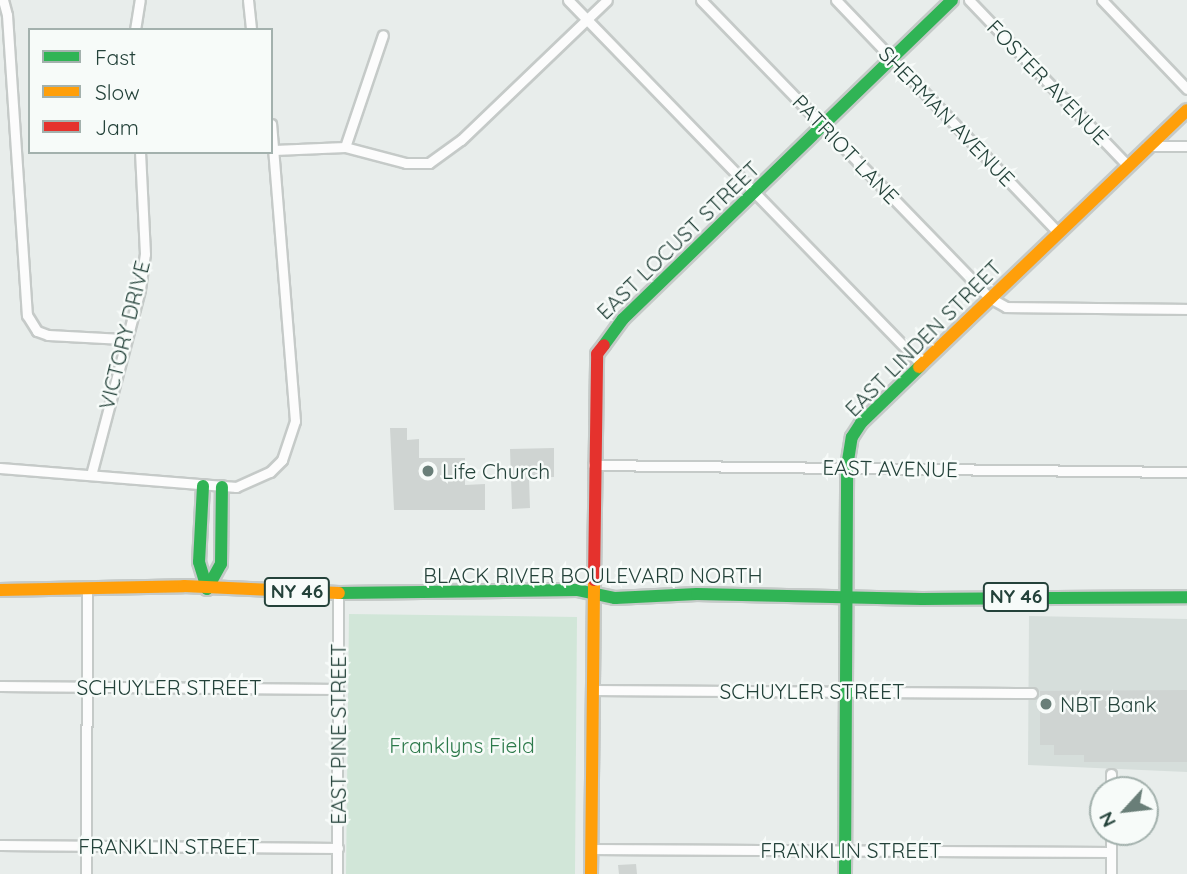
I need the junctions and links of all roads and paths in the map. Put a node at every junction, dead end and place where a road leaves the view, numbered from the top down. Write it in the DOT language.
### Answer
graph roads {
  1 [pos="3,0"];
  2 [pos="141,0"];
  3 [pos="248,0"];
  4 [pos="568,0"];
  5 [pos="607,0"];
  6 [pos="701,0"];
  7 [pos="835,0"];
  8 [pos="952,0"];
  9 [pos="969,0"];
  10 [pos="1102,0"];
  11 [pos="587,20"];
  12 [pos="135,28"];
  13 [pos="251,28"];
  14 [pos="383,35"];
  15 [pos="892,58"];
  16 [pos="1187,89"];
  17 [pos="1187,110"];
  18 [pos="822,125"];
  19 [pos="273,137"];
  20 [pos="1146,146"];
  21 [pos="1187,146"];
  22 [pos="345,148"];
  23 [pos="275,150"];
  24 [pos="139,154"];
  25 [pos="1127,165"];
  26 [pos="754,193"];
  27 [pos="1058,232"];
  28 [pos="990,298"];
  29 [pos="1187,309"];
  30 [pos="123,339"];
  31 [pos="921,364"];
  32 [pos="593,465"];
  33 [pos="847,467"];
  34 [pos="0,468"];
  35 [pos="1187,472"];
  36 [pos="90,475"];
  37 [pos="203,486"];
  38 [pos="222,487"];
  39 [pos="207,589"];
  40 [pos="0,590"];
  41 [pos="88,591"];
  42 [pos="593,592"];
  43 [pos="338,593"];
  44 [pos="846,595"];
  45 [pos="1187,597"];
  46 [pos="0,686"];
  47 [pos="87,687"];
  48 [pos="338,689"];
  49 [pos="593,690"];
  50 [pos="846,691"];
  51 [pos="1032,693"];
  52 [pos="0,845"];
  53 [pos="86,846"];
  54 [pos="1111,846"];
  55 [pos="338,848"];
  56 [pos="591,849"];
  57 [pos="845,851"];
  58 [pos="1111,852"];
  59 [pos="86,874"];
  60 [pos="337,874"];
  61 [pos="591,874"];
  62 [pos="845,874"];
  63 [pos="1111,874"];
  1 -- 30 [label="street"];
  2 -- 12 [label="street"];
  3 -- 13 [label="street"];
  4 -- 11 [label="street"];
  5 -- 11 [label="street"];
  6 -- 18 [label="street, PATRIOT LANE"];
  7 -- 15 [label="street, SHERMAN AVENUE"];
  8 -- 15 [label="street, EAST LOCUST STREET"];
  9 -- 25 [label="street, FOSTER AVENUE"];
  10 -- 16 [label="street"];
  11 -- 22 [label="street"];
  11 -- 26 [label="street"];
  14 -- 22 [label="street"];
  15 -- 18 [label="street, EAST LOCUST STREET"];
  15 -- 27 [label="street, SHERMAN AVENUE"];
  17 -- 20 [label="street, EAST LINDEN STREET"];
  18 -- 26 [label="street, EAST LOCUST STREET"];
  18 -- 28 [label="street, PATRIOT LANE"];
  19 -- 23 [label="street"];
  20 -- 21 [label="street"];
  20 -- 25 [label="street, EAST LINDEN STREET"];
  22 -- 23 [label="street"];
  23 -- 38 [label="street"];
  24 -- 30 [label="street, VICTORY DRIVE"];
  25 -- 27 [label="street, EAST LINDEN STREET"];
  26 -- 31 [label="street"];
  26 -- 32 [label="street, EAST LOCUST STREET"];
  27 -- 28 [label="street, EAST LINDEN STREET"];
  28 -- 29 [label="street"];
  28 -- 31 [label="street, EAST LINDEN STREET"];
  30 -- 36 [label="street, VICTORY DRIVE"];
  31 -- 33 [label="street, EAST LINDEN STREET"];
  32 -- 33 [label="street, EAST AVENUE"];
  32 -- 42 [label="street, EAST LOCUST STREET"];
  33 -- 35 [label="street, EAST AVENUE"];
  33 -- 44 [label="street, EAST LINDEN STREET"];
  34 -- 36 [label="street"];
  36 -- 37 [label="street"];
  37 -- 38 [label="street"];
  37 -- 39 [label="street"];
  38 -- 39 [label="street"];
  39 -- 41 [label="street, BLACK RIVER BOULEVARD NORTH / NY 46"];
  39 -- 43 [label="street, BLACK RIVER BOULEVARD NORTH / NY 46"];
  40 -- 41 [label="street, BLACK RIVER BOULEVARD NORTH / NY 46"];
  41 -- 47 [label="street"];
  42 -- 43 [label="street, BLACK RIVER BOULEVARD NORTH / NY 46"];
  42 -- 44 [label="street, BLACK RIVER BOULEVARD NORTH / NY 46"];
  42 -- 49 [label="street, EAST LOCUST STREET"];
  43 -- 48 [label="street, EAST PINE STREET"];
  44 -- 45 [label="street, BLACK RIVER BOULEVARD NORTH / NY 46"];
  44 -- 50 [label="street, EAST LINDEN STREET"];
  46 -- 47 [label="street, SCHUYLER STREET"];
  47 -- 48 [label="street, SCHUYLER STREET"];
  47 -- 53 [label="street"];
  48 -- 55 [label="street, EAST PINE STREET"];
  49 -- 50 [label="street, SCHUYLER STREET"];
  49 -- 56 [label="street, EAST LOCUST STREET"];
  50 -- 51 [label="street, SCHUYLER STREET"];
  50 -- 57 [label="street, EAST LINDEN STREET"];
  52 -- 53 [label="street, FRANKLIN STREET"];
  53 -- 55 [label="street, FRANKLIN STREET"];
  53 -- 59 [label="street"];
  54 -- 58 [label="street"];
  55 -- 60 [label="street, EAST PINE STREET"];
  56 -- 57 [label="street, FRANKLIN STREET"];
  56 -- 61 [label="street, EAST LOCUST STREET"];
  57 -- 58 [label="street, FRANKLIN STREET"];
  57 -- 62 [label="street, EAST LINDEN STREET"];
  58 -- 63 [label="street"];
}
